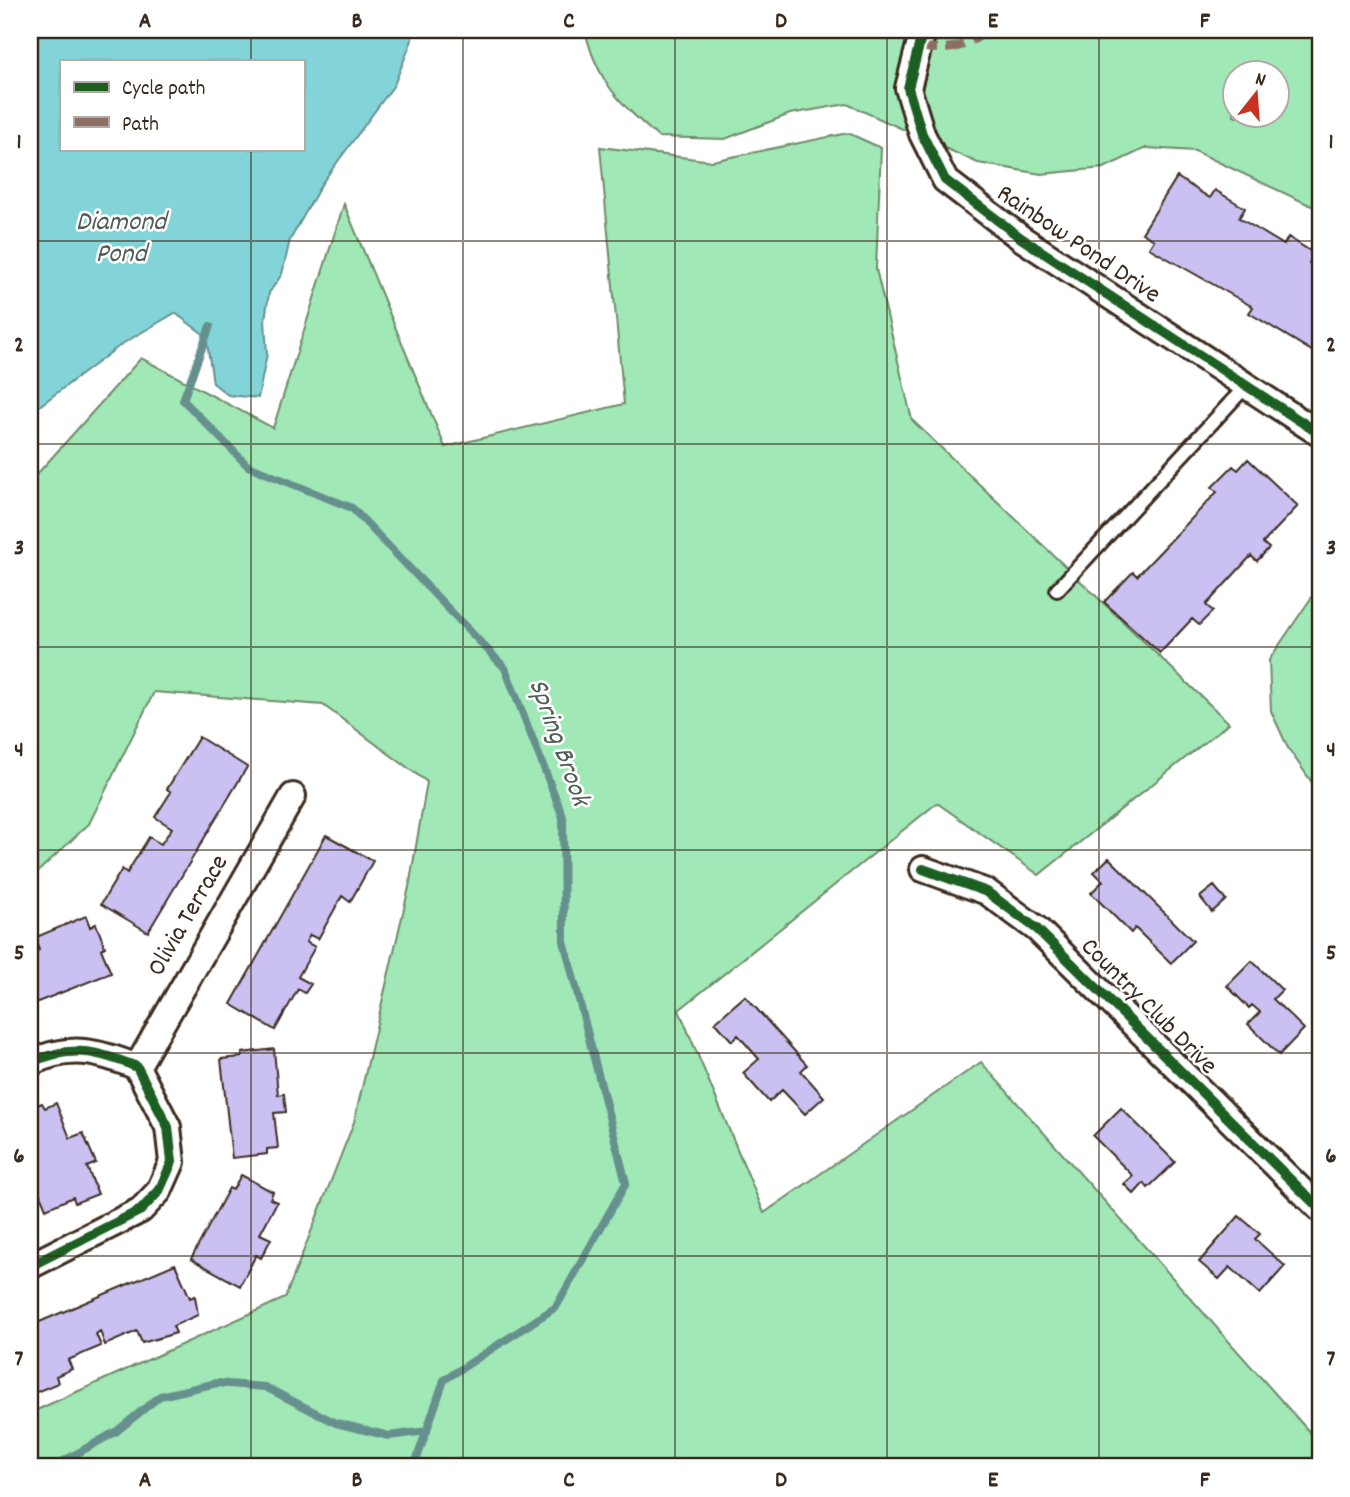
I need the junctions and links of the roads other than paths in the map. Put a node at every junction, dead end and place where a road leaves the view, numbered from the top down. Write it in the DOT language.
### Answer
graph roads {
  1 [pos="926,30"];
  2 [pos="1247,385"];
  3 [pos="1320,433"];
  4 [pos="1057,590"];
  5 [pos="293,796"];
  6 [pos="923,869"];
  7 [pos="30,1063"];
  8 [pos="137,1067"];
  9 [pos="1320,1209"];
  10 [pos="30,1266"];
  1 -- 2 [label="street, Rainbow Pond Drive"];
  2 -- 3 [label="street, Rainbow Pond Drive"];
  2 -- 4 [label="lane"];
  5 -- 8 [label="street, Olivia Terrace"];
  6 -- 9 [label="street, Country Club Drive"];
  7 -- 8 [label="street"];
  8 -- 10 [label="street"];
}
